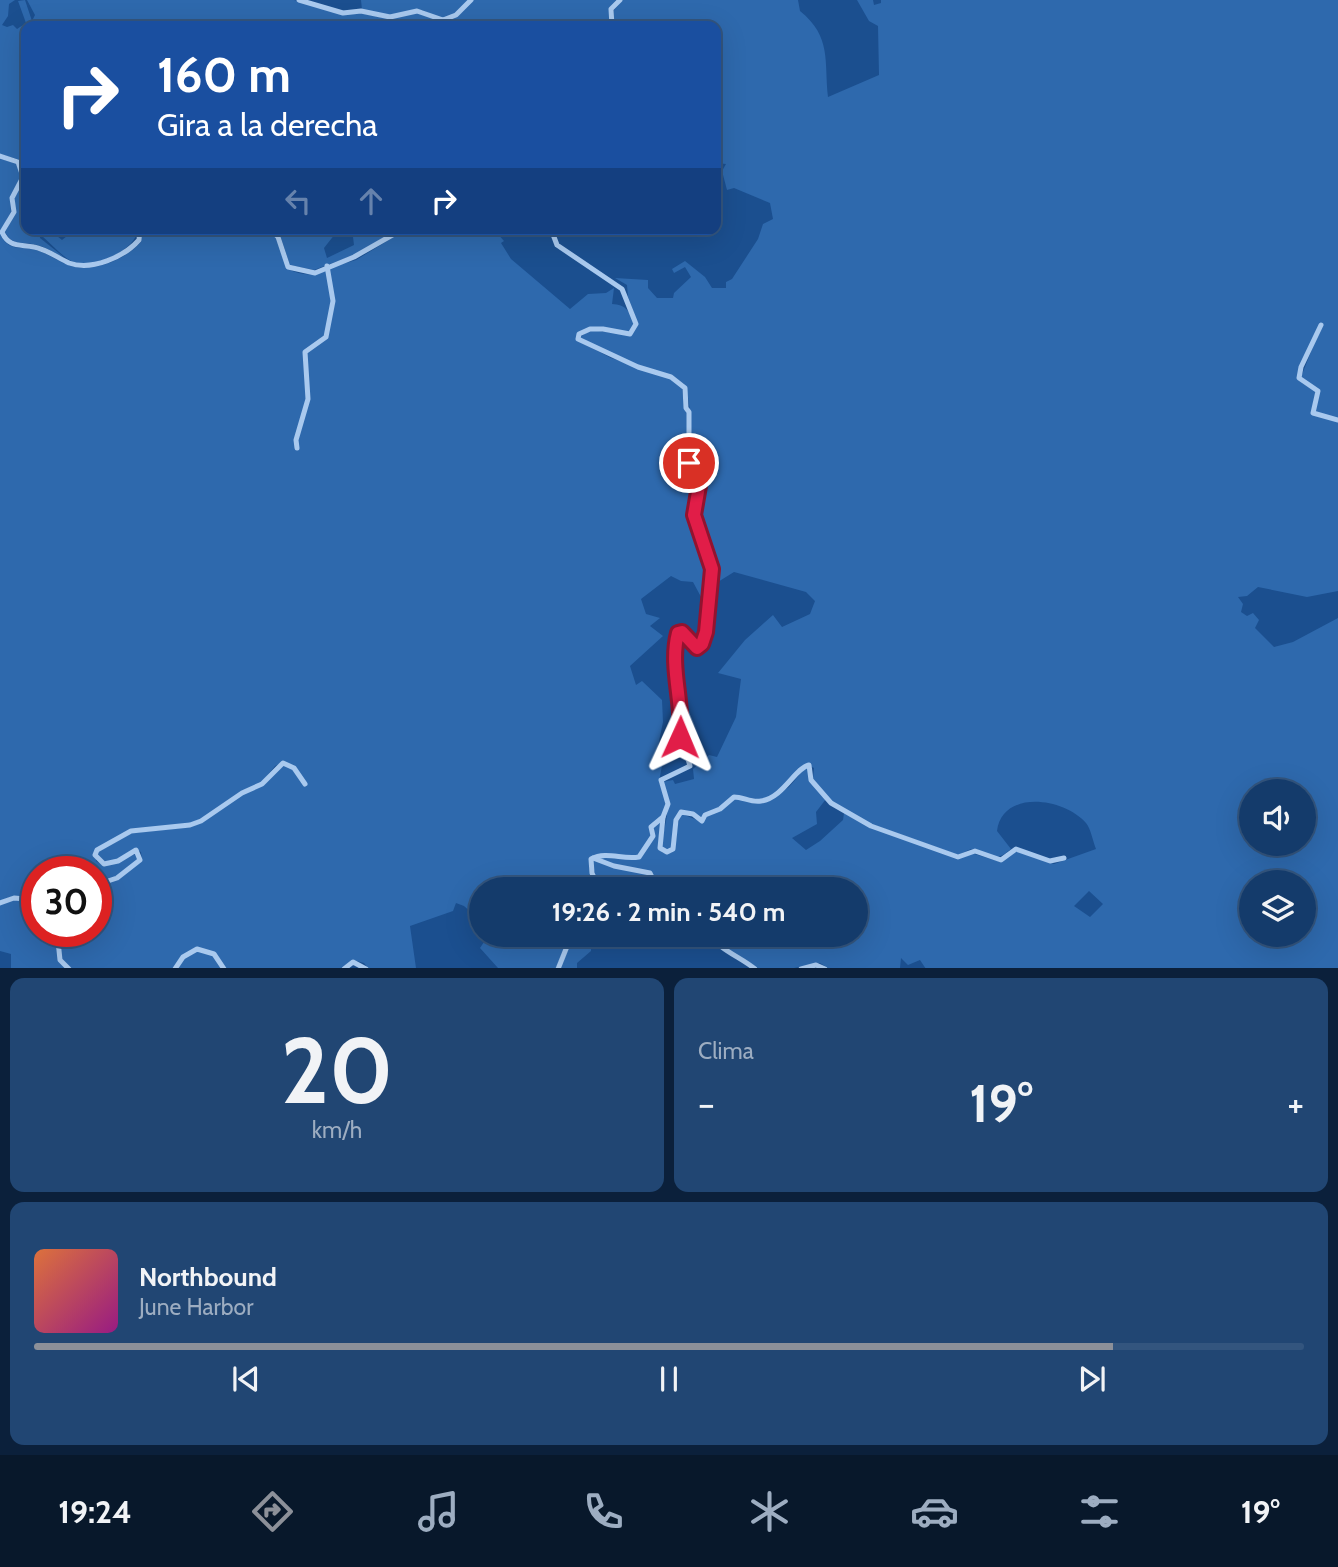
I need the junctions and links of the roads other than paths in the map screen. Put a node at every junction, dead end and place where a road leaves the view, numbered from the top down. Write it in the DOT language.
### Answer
graph roads {
  1 [pos="299,0"];
  2 [pos="471,0"];
  3 [pos="620,0"];
  4 [pos="612,21"];
  5 [pos="0,156"];
  6 [pos="21,171"];
  7 [pos="21,181"];
  8 [pos="139,235"];
  9 [pos="276,235"];
  10 [pos="392,235"];
  11 [pos="553,235"];
  12 [pos="327,266"];
  13 [pos="1321,326"];
  14 [pos="1338,420"];
  15 [pos="297,448"];
  16 [pos="305,784"];
  17 [pos="663,817"];
  18 [pos="96,856"];
  19 [pos="593,858"];
  20 [pos="1064,858"];
  21 [pos="112,862"];
  22 [pos="594,877"];
  23 [pos="652,877"];
  24 [pos="112,880"];
  25 [pos="21,899"];
  26 [pos="0,902"];
  27 [pos="59,947"];
  28 [pos="567,947"];
  29 [pos="722,947"];
  30 [pos="69,968"];
  31 [pos="176,968"];
  32 [pos="224,968"];
  33 [pos="344,968"];
  34 [pos="366,968"];
  35 [pos="558,968"];
  36 [pos="755,968"];
  37 [pos="801,968"];
  38 [pos="825,968"];
  1 -- 2 [label="street"];
  3 -- 4 [label="street"];
  5 -- 6 [label="street"];
  7 -- 8 [label="street"];
  9 -- 12 [label="street"];
  10 -- 12 [label="street"];
  11 -- 17 [label="street"];
  12 -- 15 [label="street"];
  13 -- 14 [label="street"];
  16 -- 18 [label="street"];
  17 -- 19 [label="street"];
  17 -- 20 [label="street"];
  19 -- 22 [label="street"];
  19 -- 23 [label="street"];
  21 -- 24 [label="street"];
  25 -- 26 [label="street"];
  27 -- 30 [label="street"];
  28 -- 35 [label="street"];
  29 -- 36 [label="street"];
  31 -- 32 [label="street"];
  33 -- 34 [label="street"];
  37 -- 38 [label="street"];
}
